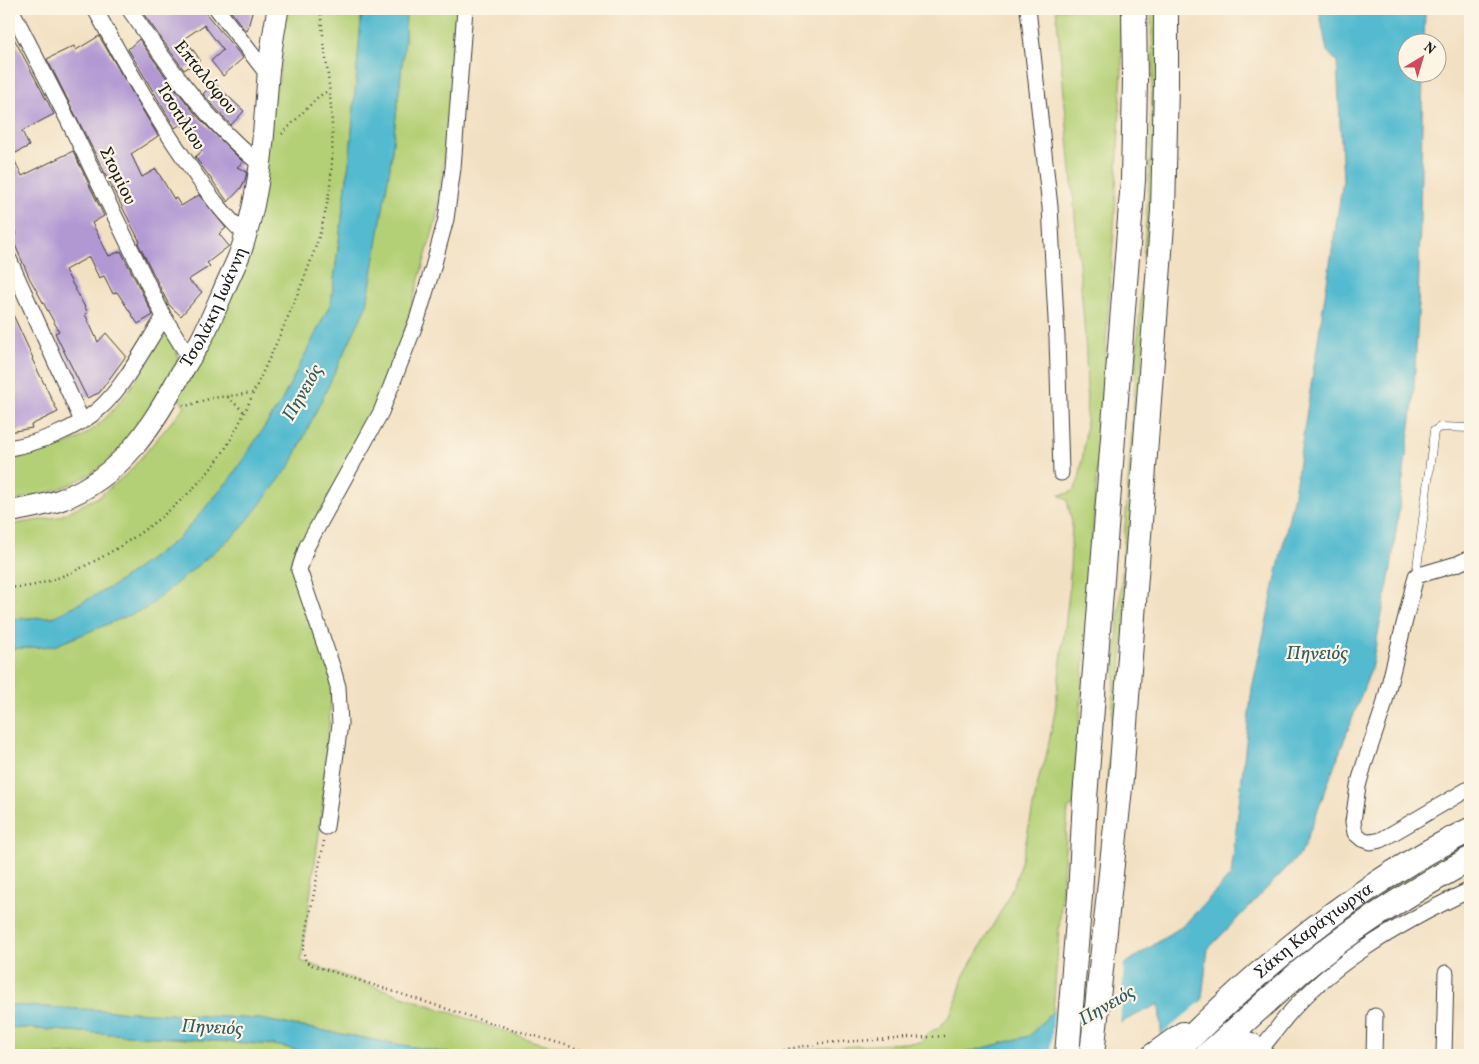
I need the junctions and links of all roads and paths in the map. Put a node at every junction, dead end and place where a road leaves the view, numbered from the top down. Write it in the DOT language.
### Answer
graph roads {
  1 [pos="11,9"];
  2 [pos="95,9"];
  3 [pos="129,9"];
  4 [pos="217,9"];
  5 [pos="278,9"];
  6 [pos="320,9"];
  7 [pos="465,9"];
  8 [pos="1028,9"];
  9 [pos="1134,9"];
  10 [pos="1166,9"];
  11 [pos="268,75"];
  12 [pos="329,90"];
  13 [pos="279,137"];
  14 [pos="260,164"];
  15 [pos="246,235"];
  16 [pos="9,259"];
  17 [pos="164,317"];
  18 [pos="190,359"];
  19 [pos="253,393"];
  20 [pos="228,397"];
  21 [pos="167,399"];
  22 [pos="245,413"];
  23 [pos="82,421"];
  24 [pos="1470,428"];
  25 [pos="9,448"];
  26 [pos="1061,472"];
  27 [pos="9,512"];
  28 [pos="1470,558"];
  29 [pos="1416,576"];
  30 [pos="9,588"];
  31 [pos="1470,788"];
  32 [pos="326,827"];
  33 [pos="1470,830"];
  34 [pos="1470,858"];
  35 [pos="1470,890"];
  36 [pos="1446,973"];
  37 [pos="1375,1016"];
  38 [pos="1201,1027"];
  39 [pos="945,1036"];
  40 [pos="1217,1050"];
  41 [pos="1100,1051"];
  42 [pos="1259,1053"];
  43 [pos="612,1055"];
  44 [pos="734,1055"];
  45 [pos="1067,1055"];
  46 [pos="1154,1055"];
  47 [pos="1173,1055"];
  48 [pos="1374,1055"];
  49 [pos="1444,1055"];
  1 -- 17 [label="street, Στομίου"];
  2 -- 15 [label="street, Τσοτιλίου"];
  3 -- 14 [label="street, Επταλόφου"];
  4 -- 11 [label="street"];
  5 -- 11 [label="street, Τσολάκη Ιωάννη"];
  6 -- 12 [label="path"];
  7 -- 32 [label="street"];
  8 -- 26 [label="street"];
  9 -- 45 [label="main road"];
  10 -- 41 [label="main road"];
  11 -- 14 [label="street, Τσολάκη Ιωάννη"];
  12 -- 13 [label="path"];
  12 -- 19 [label="path"];
  14 -- 15 [label="street, Τσολάκη Ιωάννη"];
  15 -- 18 [label="street, Τσολάκη Ιωάννη"];
  16 -- 23 [label="street"];
  17 -- 18 [label="street, Στομίου"];
  17 -- 23 [label="street"];
  18 -- 21 [label="street, Τσολάκη Ιωάννη"];
  19 -- 20 [label="path"];
  19 -- 22 [label="path"];
  20 -- 21 [label="path"];
  20 -- 22 [label="path"];
  21 -- 27 [label="street, Τσολάκη Ιωάννη"];
  22 -- 30 [label="path"];
  23 -- 25 [label="street"];
  24 -- 29 [label="lane"];
  28 -- 29 [label="street"];
  29 -- 31 [label="street"];
  32 -- 43 [label="path"];
  33 -- 38 [label="main road, Σάκη Καράγιωργα"];
  34 -- 40 [label="main road, Σάκη Καράγιωργα"];
  35 -- 42 [label="street"];
  36 -- 49 [label="street"];
  37 -- 48 [label="street"];
  38 -- 46 [label="main road"];
  38 -- 47 [label="main road, Σάκη Καράγιωργα"];
  39 -- 44 [label="path"];
  40 -- 42 [label="main road"];
}
